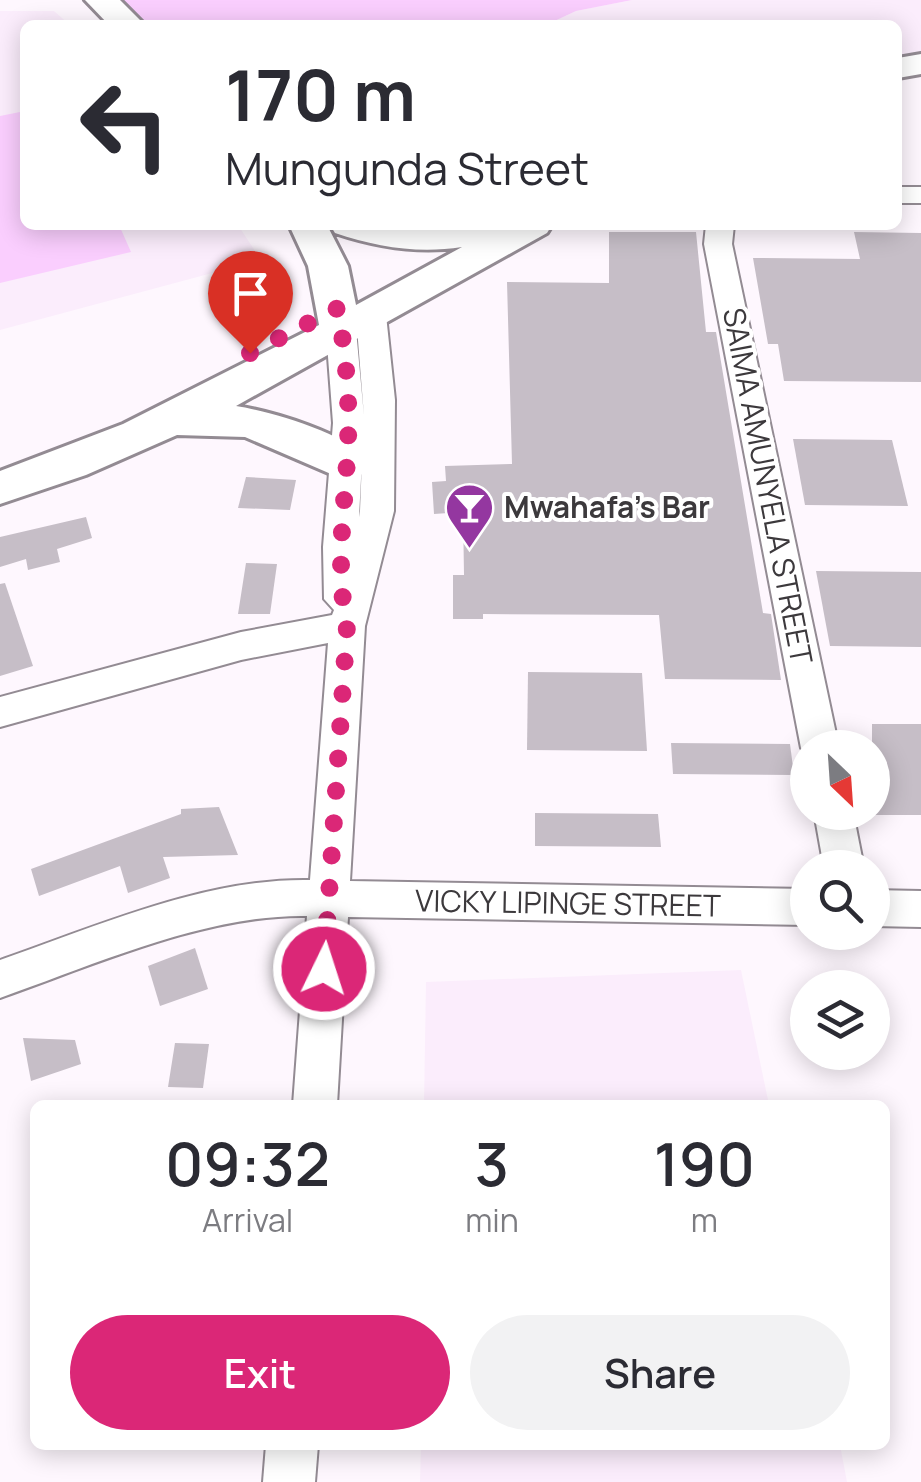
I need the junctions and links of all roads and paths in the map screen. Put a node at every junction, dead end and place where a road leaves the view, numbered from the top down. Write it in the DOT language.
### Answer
graph roads {
  1 [pos="101,0"];
  2 [pos="123,20"];
  3 [pos="310,230"];
  4 [pos="337,230"];
  5 [pos="366,230"];
  6 [pos="490,230"];
  7 [pos="505,230"];
  8 [pos="720,230"];
  9 [pos="353,312"];
  10 [pos="164,422"];
  11 [pos="347,464"];
  12 [pos="0,466"];
  13 [pos="0,488"];
  14 [pos="347,626"];
  15 [pos="0,712"];
  16 [pos="816,730"];
  17 [pos="329,901"];
  18 [pos="790,907"];
  19 [pos="890,908"];
  20 [pos="921,909"];
  21 [pos="0,978"];
  22 [pos="315,1100"];
  23 [pos="292,1450"];
  24 [pos="289,1482"];
  1 -- 2 [label="street"];
  3 -- 9 [label="street"];
  4 -- 9 [label="street"];
  5 -- 6 [label="street"];
  7 -- 9 [label="street"];
  8 -- 16 [label="street, SAIMA AMUNYELA STREET"];
  9 -- 10 [label="street"];
  9 -- 11 [label="street"];
  9 -- 12 [label="street"];
  9 -- 14 [label="street"];
  10 -- 11 [label="street"];
  10 -- 13 [label="street"];
  11 -- 14 [label="street"];
  14 -- 15 [label="street"];
  14 -- 17 [label="street"];
  17 -- 18 [label="street, VICKY LIPINGE STREET"];
  17 -- 21 [label="street, VICKY LIPINGE STREET"];
  17 -- 22 [label="street"];
  19 -- 20 [label="street"];
  23 -- 24 [label="street"];
}
